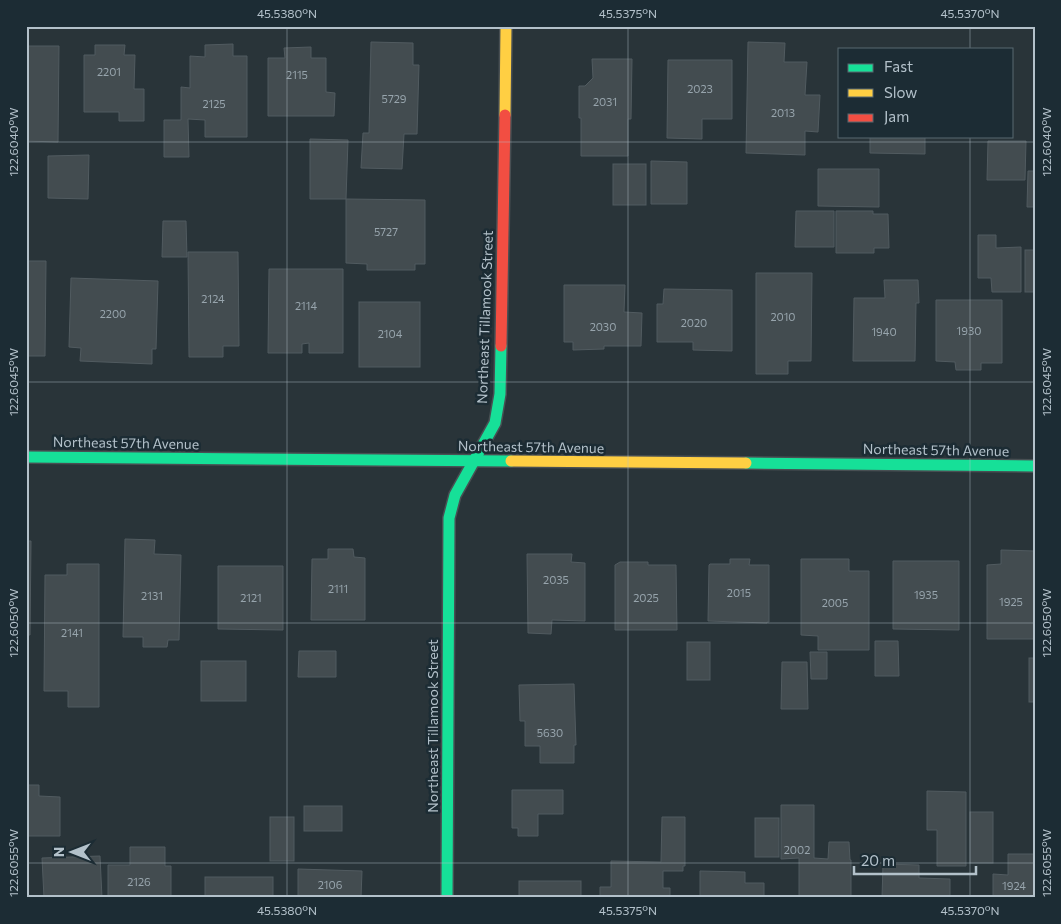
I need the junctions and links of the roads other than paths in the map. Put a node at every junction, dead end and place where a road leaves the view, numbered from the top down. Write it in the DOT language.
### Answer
graph roads {
  1 [pos="506,26"];
  2 [pos="26,457"];
  3 [pos="475,461"];
  4 [pos="1035,466"];
  5 [pos="447,898"];
  1 -- 3 [label="main road, Northeast Tillamook Street"];
  2 -- 3 [label="main road, Northeast 57th Avenue"];
  3 -- 4 [label="main road, Northeast 57th Avenue"];
  3 -- 5 [label="main road, Northeast Tillamook Street"];
}
